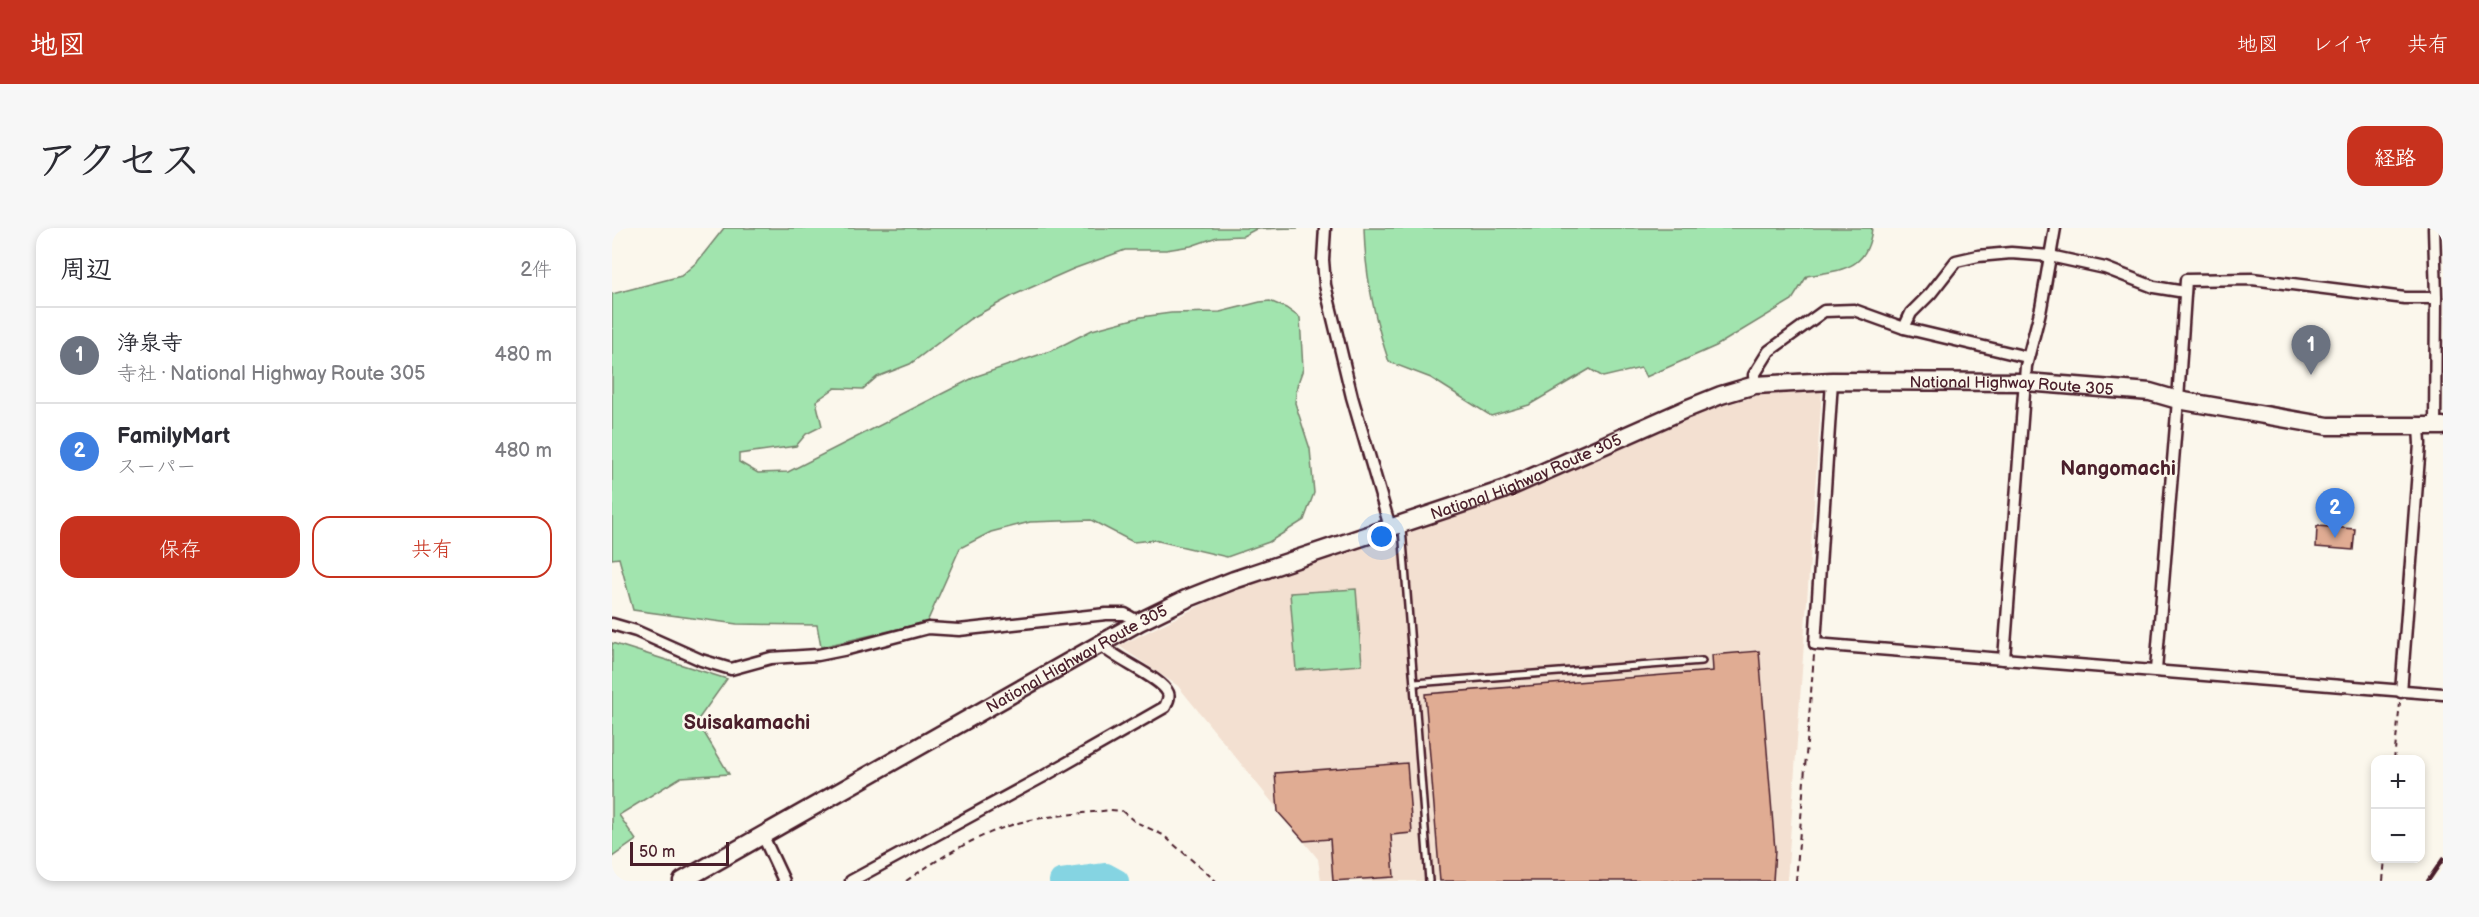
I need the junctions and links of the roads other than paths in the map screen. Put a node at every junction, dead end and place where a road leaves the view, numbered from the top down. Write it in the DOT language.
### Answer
graph roads {
  1 [pos="1325,228"];
  2 [pos="2055,228"];
  3 [pos="2434,228"];
  4 [pos="2050,256"];
  5 [pos="2185,292"];
  6 [pos="2436,298"];
  7 [pos="1904,328"];
  8 [pos="2027,357"];
  9 [pos="1832,381"];
  10 [pos="2026,382"];
  11 [pos="1755,385"];
  12 [pos="2178,399"];
  13 [pos="2432,426"];
  14 [pos="1396,525"];
  15 [pos="1139,622"];
  16 [pos="612,624"];
  17 [pos="1100,644"];
  18 [pos="2004,659"];
  19 [pos="1702,661"];
  20 [pos="2156,670"];
  21 [pos="1415,683"];
  22 [pos="2401,692"];
  23 [pos="2443,694"];
  24 [pos="762,834"];
  25 [pos="682,881"];
  26 [pos="784,881"];
  27 [pos="850,881"];
  28 [pos="1429,881"];
  1 -- 14 [label="street"];
  2 -- 4 [label="street"];
  3 -- 6 [label="street"];
  4 -- 5 [label="street"];
  4 -- 7 [label="street"];
  4 -- 8 [label="street"];
  5 -- 6 [label="street"];
  5 -- 12 [label="street"];
  6 -- 13 [label="street"];
  7 -- 8 [label="street"];
  7 -- 11 [label="street"];
  8 -- 10 [label="street"];
  9 -- 10 [label="highway, National Highway Route 305"];
  9 -- 11 [label="highway, National Highway Route 305"];
  9 -- 18 [label="street"];
  10 -- 12 [label="highway, National Highway Route 305"];
  10 -- 18 [label="street"];
  11 -- 14 [label="highway, National Highway Route 305"];
  12 -- 13 [label="highway, National Highway Route 305"];
  12 -- 20 [label="street"];
  13 -- 22 [label="street"];
  14 -- 15 [label="highway, National Highway Route 305"];
  14 -- 21 [label="lane"];
  15 -- 16 [label="street"];
  15 -- 17 [label="highway, National Highway Route 305"];
  17 -- 24 [label="highway, National Highway Route 305"];
  17 -- 27 [label="street"];
  18 -- 20 [label="street"];
  19 -- 21 [label="lane"];
  20 -- 22 [label="street"];
  21 -- 28 [label="lane"];
  22 -- 23 [label="street"];
  24 -- 25 [label="highway, National Highway Route 305"];
  24 -- 26 [label="street"];
}
